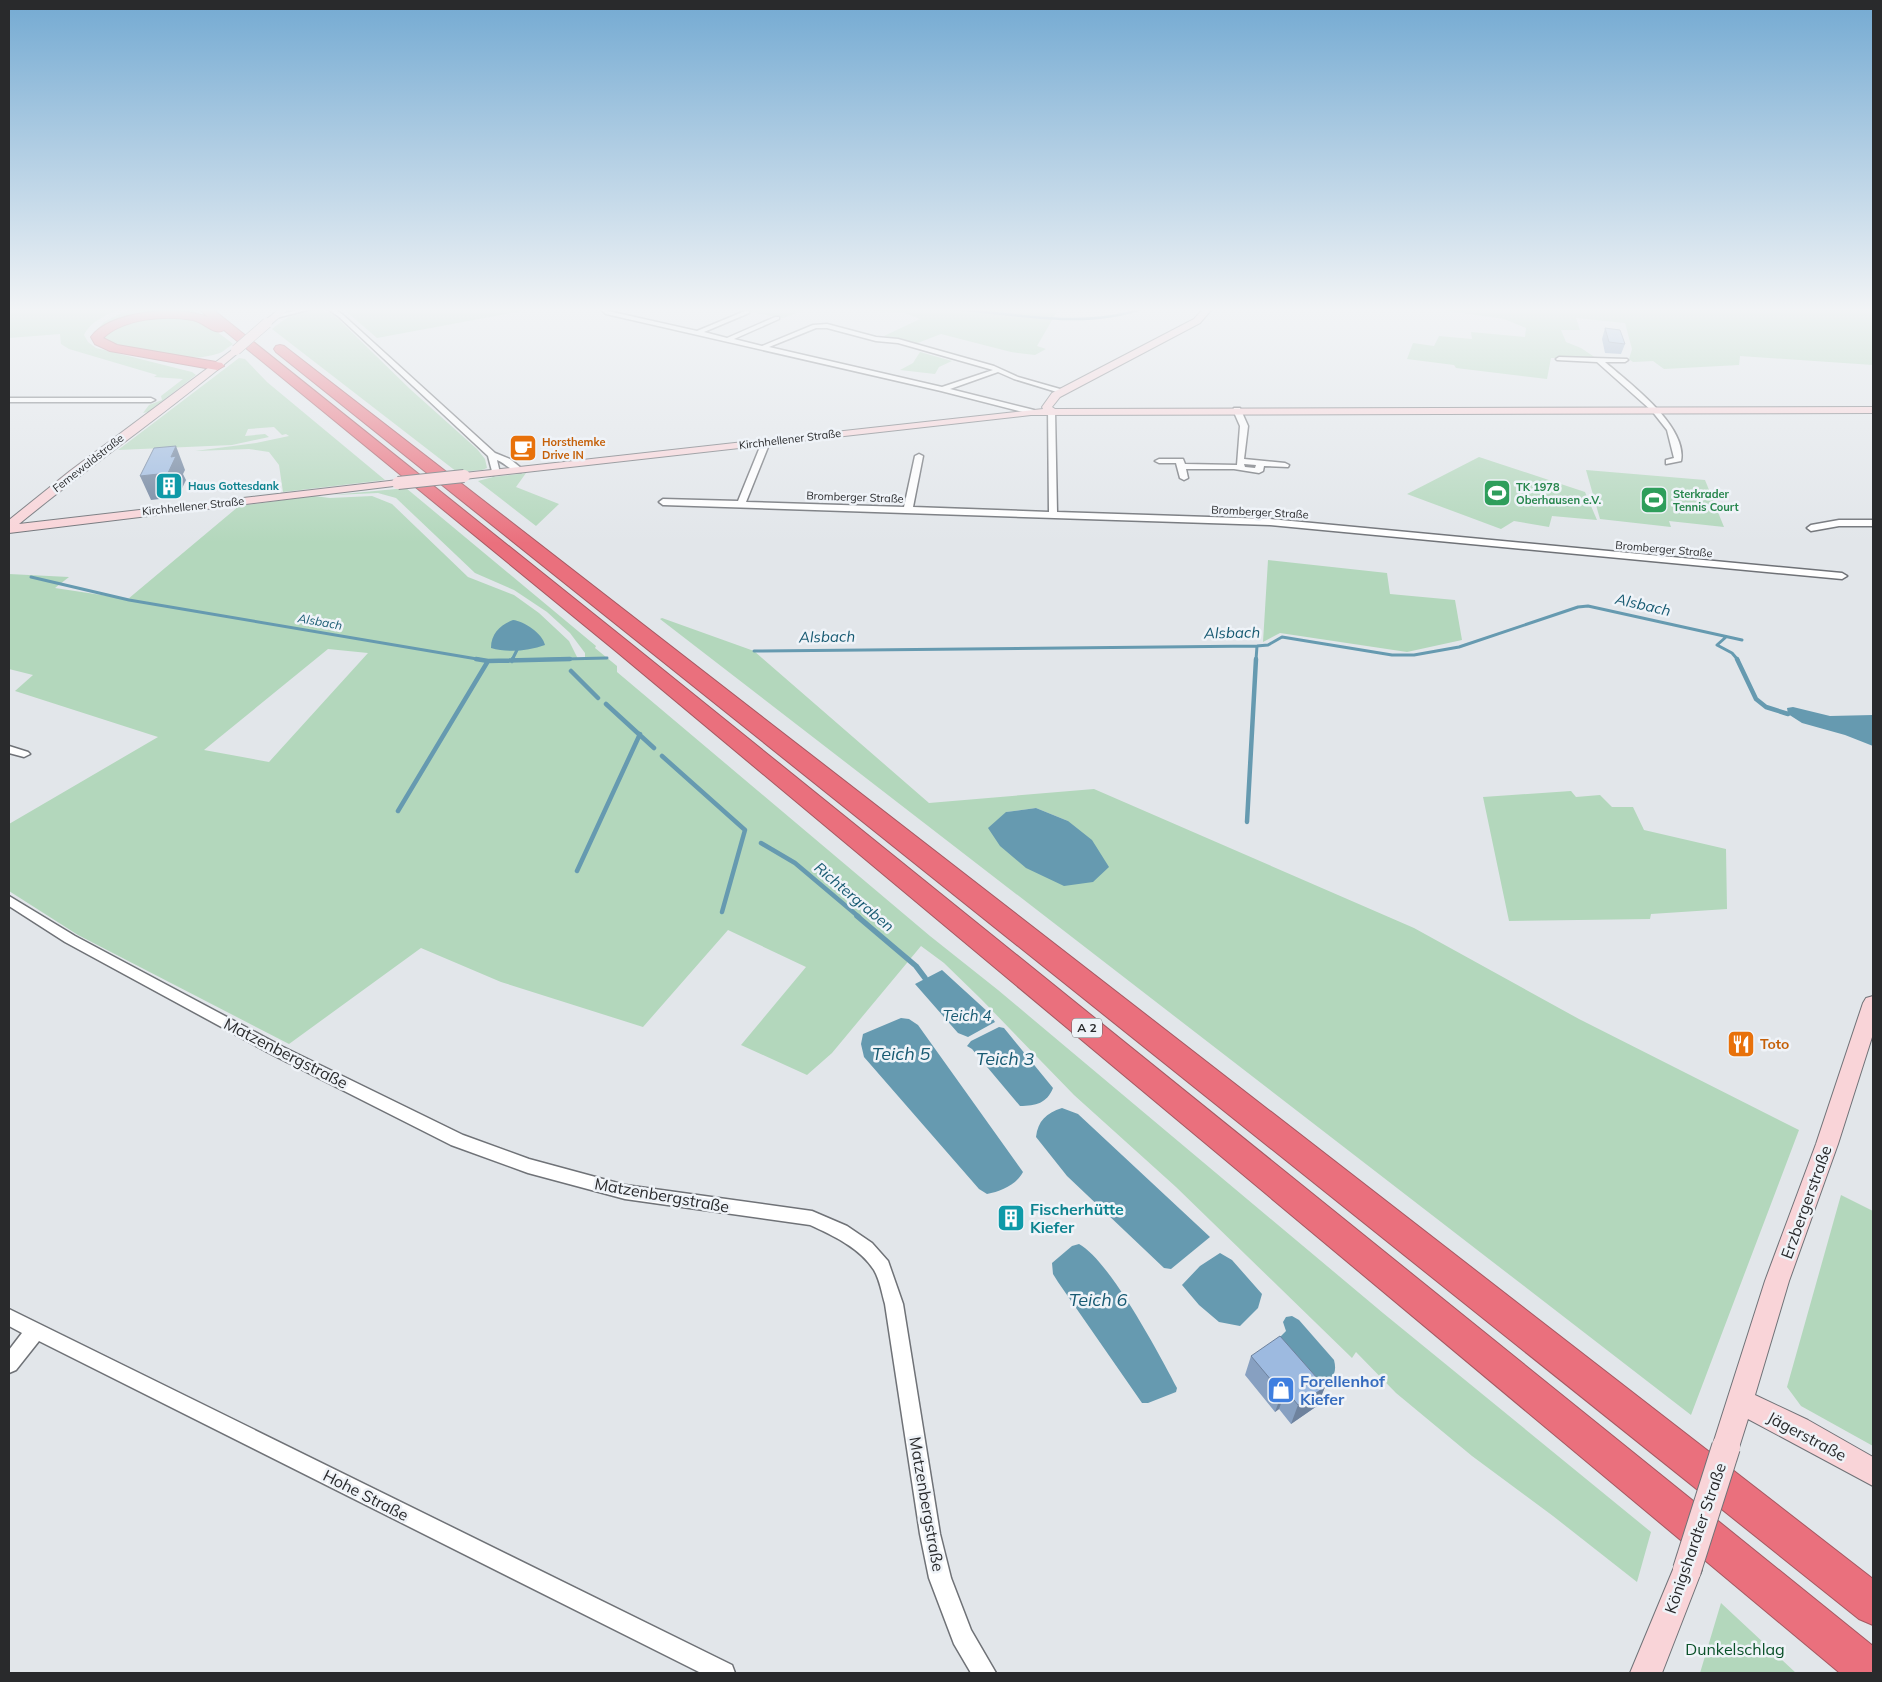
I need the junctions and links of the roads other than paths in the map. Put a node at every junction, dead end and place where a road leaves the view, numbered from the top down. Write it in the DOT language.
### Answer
graph roads {
  1 [pos="189,386"];
  2 [pos="291,386"];
  3 [pos="328,386"];
  4 [pos="418,386"];
  5 [pos="931,386"];
  6 [pos="950,386"];
  7 [pos="1047,386"];
  8 [pos="1072,386"];
  9 [pos="1629,386"];
  10 [pos="942,389"];
  11 [pos="1063,391"];
  12 [pos="9,400"];
  13 [pos="151,400"];
  14 [pos="1237,410"];
  15 [pos="1655,410"];
  16 [pos="1873,410"];
  17 [pos="1051,411"];
  18 [pos="1031,412"];
  19 [pos="766,442"];
  20 [pos="492,455"];
  21 [pos="919,456"];
  22 [pos="1159,461"];
  23 [pos="1669,462"];
  24 [pos="1241,465"];
  25 [pos="1285,465"];
  26 [pos="1181,466"];
  27 [pos="518,470"];
  28 [pos="496,473"];
  29 [pos="1184,478"];
  30 [pos="663,502"];
  31 [pos="742,504"];
  32 [pos="34,505"];
  33 [pos="908,510"];
  34 [pos="1053,515"];
  35 [pos="70,520"];
  36 [pos="1873,523"];
  37 [pos="9,528"];
  38 [pos="1811,528"];
  39 [pos="1842,576"];
  40 [pos="9,749"];
  41 [pos="24,754"];
  42 [pos="9,900"];
  43 [pos="1873,1003"];
  44 [pos="9,1317"];
  45 [pos="36,1330"];
  46 [pos="9,1364"];
  47 [pos="1740,1401"];
  48 [pos="1873,1472"];
  49 [pos="1873,1605"];
  50 [pos="724,1673"];
  51 [pos="985,1673"];
  52 [pos="1646,1673"];
  53 [pos="1873,1673"];
  1 -- 32 [label="main road, Fernewaldstraße"];
  2 -- 53 [label="highway, A 2"];
  3 -- 49 [label="highway, A 2"];
  4 -- 20 [label="street"];
  5 -- 10 [label="street"];
  6 -- 10 [label="street"];
  7 -- 11 [label="street"];
  8 -- 11 [label="main road"];
  9 -- 15 [label="street"];
  10 -- 18 [label="street"];
  11 -- 17 [label="main road"];
  12 -- 13 [label="street"];
  14 -- 15 [label="main road, Kirchhellener Straße"];
  14 -- 17 [label="main road, Kirchhellener Straße"];
  14 -- 24 [label="street"];
  15 -- 16 [label="main road, Kirchhellener Straße"];
  15 -- 23 [label="street"];
  17 -- 18 [label="main road, Kirchhellener Straße"];
  17 -- 34 [label="street"];
  18 -- 19 [label="main road, Kirchhellener Straße"];
  19 -- 27 [label="main road, Kirchhellener Straße"];
  19 -- 31 [label="street"];
  20 -- 27 [label="street"];
  20 -- 28 [label="street"];
  21 -- 33 [label="street"];
  22 -- 26 [label="street"];
  24 -- 25 [label="street"];
  24 -- 26 [label="street"];
  26 -- 29 [label="street"];
  27 -- 28 [label="main road, Kirchhellener Straße"];
  28 -- 35 [label="main road, Kirchhellener Straße, bridge"];
  30 -- 31 [label="street, Bromberger Straße"];
  31 -- 33 [label="street, Bromberger Straße"];
  32 -- 35 [label="main road"];
  32 -- 37 [label="main road, Fernewaldstraße"];
  33 -- 34 [label="street, Bromberger Straße"];
  34 -- 39 [label="street, Bromberger Straße"];
  35 -- 37 [label="main road, Kirchhellener Straße"];
  36 -- 38 [label="street"];
  40 -- 41 [label="street"];
  42 -- 51 [label="street, Matzenbergstraße"];
  43 -- 47 [label="main road, Erzbergerstraße"];
  44 -- 45 [label="street, Hohe Straße"];
  45 -- 46 [label="street"];
  45 -- 50 [label="street, Hohe Straße"];
  47 -- 48 [label="main road, Jägerstraße"];
  47 -- 52 [label="main road, Königshardter Straße, bridge"];
}
